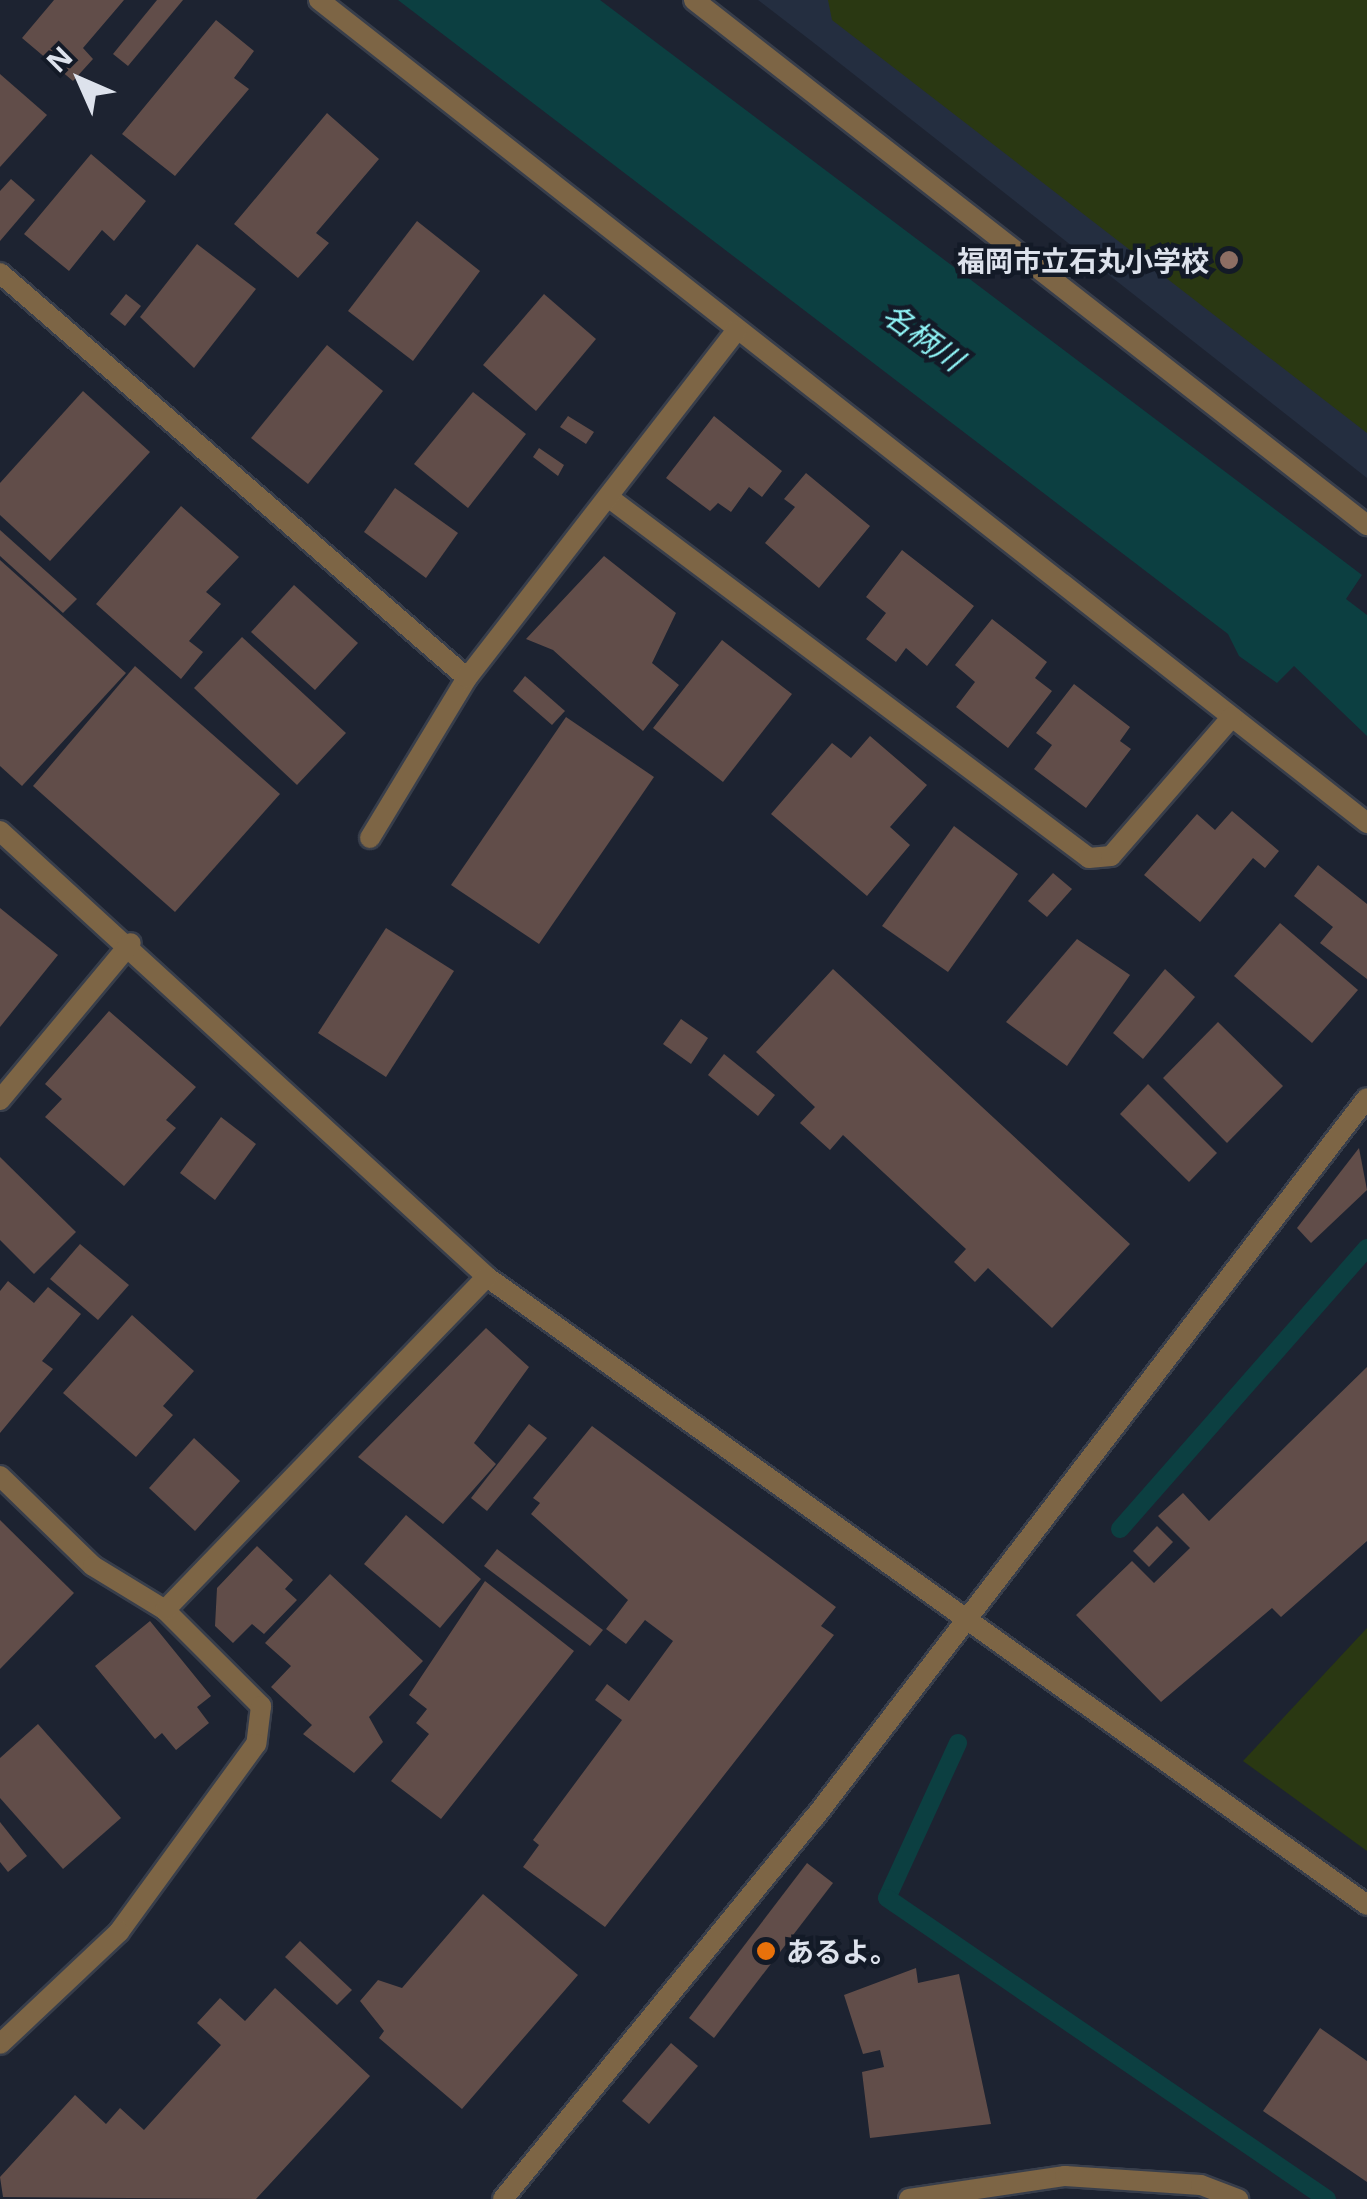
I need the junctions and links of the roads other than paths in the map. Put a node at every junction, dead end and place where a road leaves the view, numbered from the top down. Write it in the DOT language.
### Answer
graph roads {
  1 [pos="320,0"];
  2 [pos="694,0"];
  3 [pos="0,273"];
  4 [pos="736,331"];
  5 [pos="608,498"];
  6 [pos="1367,525"];
  7 [pos="467,678"];
  8 [pos="1232,717"];
  9 [pos="1367,822"];
  10 [pos="0,831"];
  11 [pos="370,838"];
  12 [pos="132,943"];
  13 [pos="1367,1098"];
  14 [pos="0,1100"];
  15 [pos="487,1276"];
  16 [pos="0,1476"];
  17 [pos="165,1610"];
  18 [pos="968,1618"];
  19 [pos="1367,1905"];
  20 [pos="0,2044"];
  21 [pos="503,2199"];
  22 [pos="909,2199"];
  23 [pos="1238,2199"];
  1 -- 4 [label="street"];
  2 -- 6 [label="street"];
  3 -- 7 [label="street"];
  4 -- 5 [label="street"];
  4 -- 8 [label="street"];
  5 -- 7 [label="street"];
  5 -- 8 [label="street"];
  7 -- 11 [label="street"];
  8 -- 9 [label="street"];
  10 -- 12 [label="street"];
  12 -- 14 [label="street"];
  12 -- 15 [label="street"];
  13 -- 18 [label="street"];
  15 -- 17 [label="street"];
  15 -- 18 [label="street"];
  16 -- 17 [label="street"];
  17 -- 20 [label="street"];
  18 -- 19 [label="street"];
  18 -- 21 [label="street"];
  22 -- 23 [label="street"];
}
